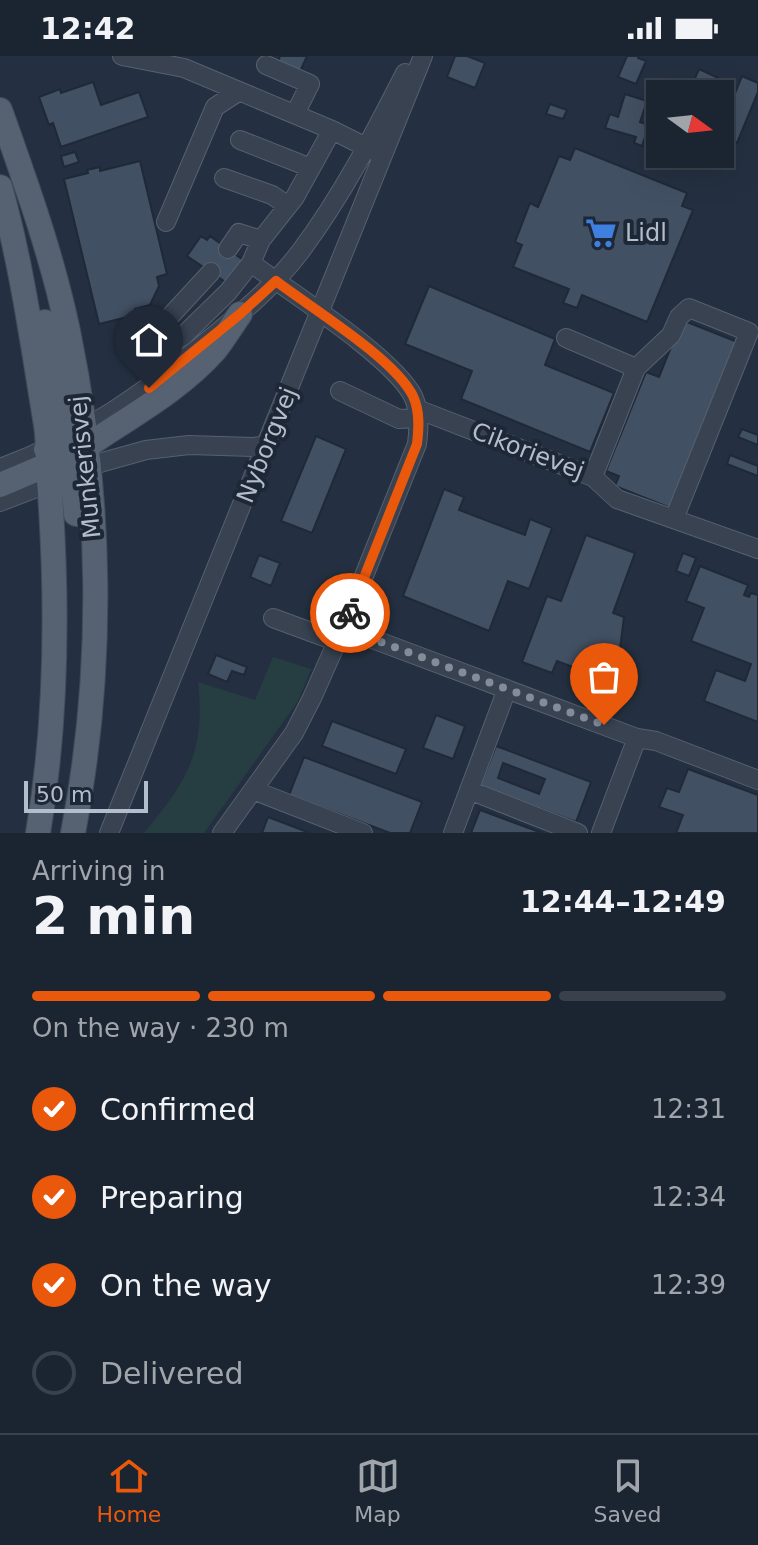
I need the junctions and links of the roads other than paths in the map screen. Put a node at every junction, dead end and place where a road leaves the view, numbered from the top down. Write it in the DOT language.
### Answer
graph roads {
  1 [pos="122,56"];
  2 [pos="414,56"];
  3 [pos="423,56"];
  4 [pos="266,65"];
  5 [pos="238,92"];
  6 [pos="0,110"];
  7 [pos="295,114"];
  8 [pos="332,130"];
  9 [pos="240,140"];
  10 [pos="375,152"];
  11 [pos="311,168"];
  12 [pos="224,178"];
  13 [pos="0,187"];
  14 [pos="288,206"];
  15 [pos="166,222"];
  16 [pos="261,240"];
  17 [pos="228,249"];
  18 [pos="251,263"];
  19 [pos="211,272"];
  20 [pos="276,281"];
  21 [pos="240,314"];
  22 [pos="320,314"];
  23 [pos="566,338"];
  24 [pos="636,368"];
  25 [pos="340,391"];
  26 [pos="418,413"];
  27 [pos="268,445"];
  28 [pos="67,458"];
  29 [pos="0,468"];
  30 [pos="593,477"];
  31 [pos="0,485"];
  32 [pos="0,502"];
  33 [pos="674,519"];
  34 [pos="758,549"];
  35 [pos="273,618"];
  36 [pos="340,635"];
  37 [pos="507,689"];
  38 [pos="637,738"];
  39 [pos="758,780"];
  40 [pos="253,790"];
  41 [pos="469,790"];
  42 [pos="38,833"];
  43 [pos="73,833"];
  44 [pos="109,833"];
  45 [pos="222,833"];
  46 [pos="363,833"];
  47 [pos="453,833"];
  48 [pos="578,833"];
  49 [pos="601,833"];
  1 -- 5 [label="street"];
  2 -- 10 [label="street, Nyborgvej"];
  3 -- 10 [label="street, Nyborgvej"];
  4 -- 7 [label="street"];
  5 -- 7 [label="street"];
  5 -- 15 [label="street"];
  6 -- 28 [label="main road, Munkerisvej"];
  7 -- 8 [label="street"];
  8 -- 10 [label="street"];
  8 -- 11 [label="street"];
  9 -- 11 [label="street"];
  10 -- 20 [label="street, Nyborgvej"];
  10 -- 22 [label="street, Nyborgvej"];
  11 -- 14 [label="street"];
  12 -- 14 [label="street"];
  13 -- 28 [label="main road"];
  14 -- 16 [label="street"];
  16 -- 17 [label="street"];
  16 -- 18 [label="street"];
  18 -- 19 [label="street"];
  18 -- 20 [label="street"];
  20 -- 21 [label="street, Nyborgvej"];
  20 -- 22 [label="street"];
  21 -- 28 [label="main road"];
  22 -- 26 [label="street"];
  22 -- 27 [label="street, Nyborgvej"];
  23 -- 24 [label="street"];
  24 -- 30 [label="street, Cikorievej"];
  24 -- 33 [label="street"];
  25 -- 26 [label="street, Cikorievej"];
  26 -- 30 [label="street, Cikorievej"];
  26 -- 36 [label="street"];
  27 -- 28 [label="street"];
  27 -- 44 [label="street, Nyborgvej"];
  28 -- 29 [label="street"];
  28 -- 31 [label="main road"];
  28 -- 32 [label="street"];
  28 -- 42 [label="main road, Munkerisvej"];
  28 -- 43 [label="main road, Munkerisvej"];
  30 -- 33 [label="street"];
  33 -- 34 [label="street"];
  35 -- 36 [label="street"];
  36 -- 37 [label="street"];
  36 -- 40 [label="street"];
  37 -- 38 [label="street"];
  37 -- 41 [label="street"];
  38 -- 39 [label="street"];
  38 -- 49 [label="street"];
  40 -- 45 [label="street"];
  40 -- 46 [label="street"];
  41 -- 47 [label="street"];
  41 -- 48 [label="street"];
}
